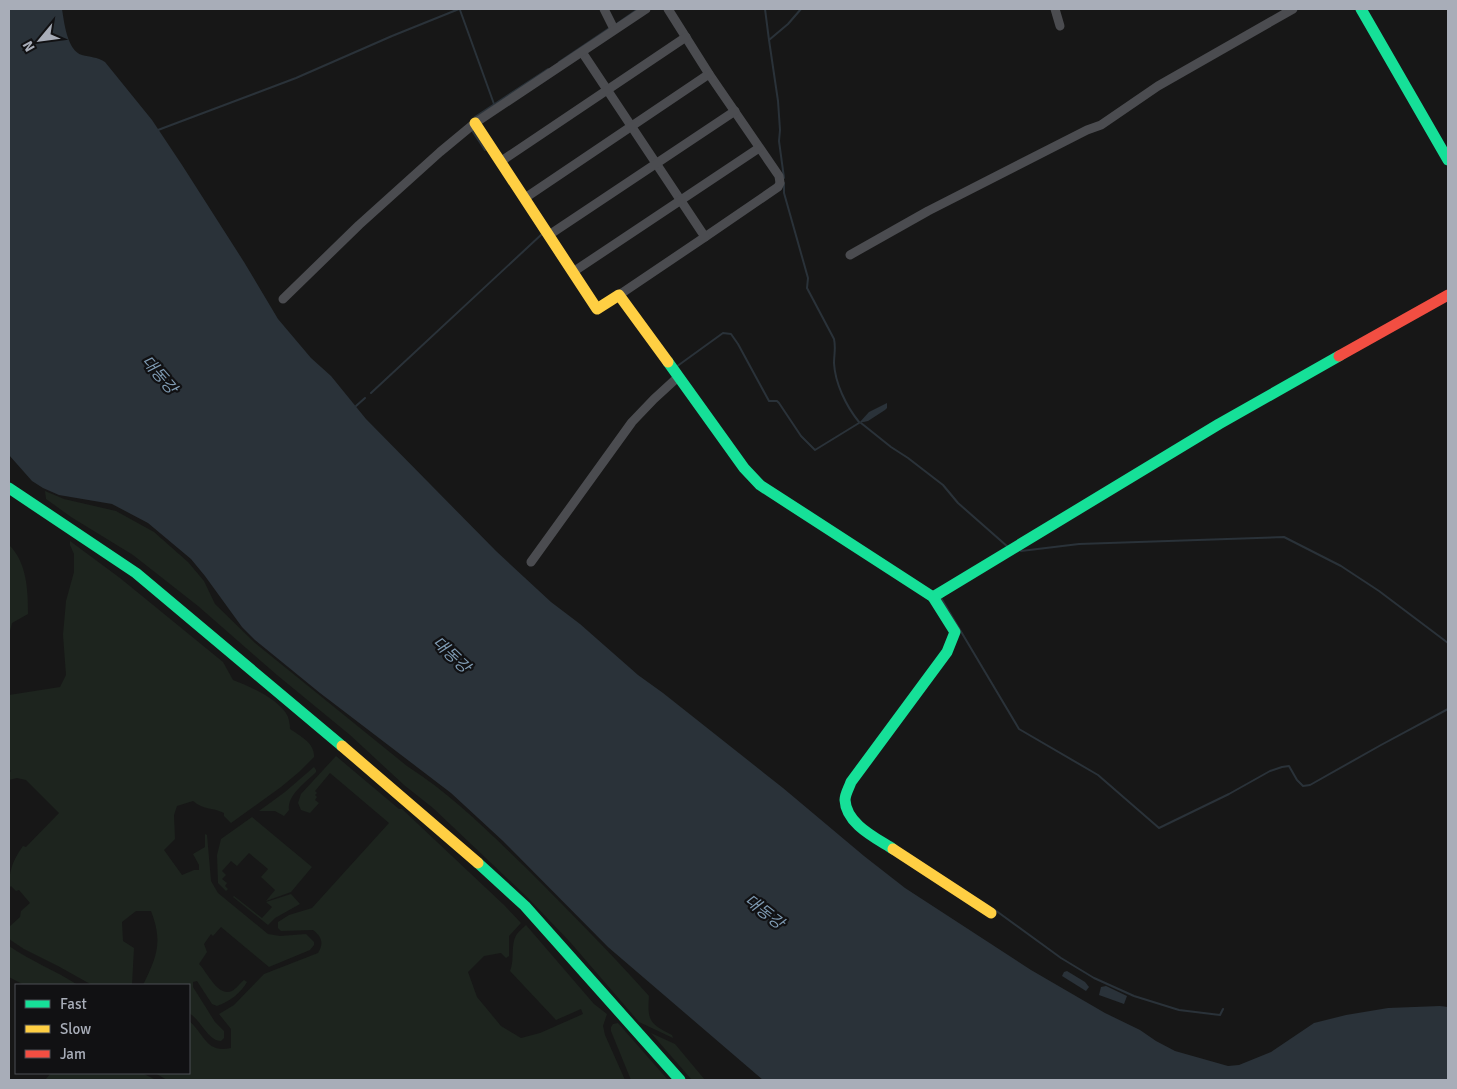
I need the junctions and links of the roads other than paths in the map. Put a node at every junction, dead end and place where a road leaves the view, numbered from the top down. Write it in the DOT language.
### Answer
graph roads {
  1 [pos="604,9"];
  2 [pos="646,9"];
  3 [pos="668,9"];
  4 [pos="1055,9"];
  5 [pos="1293,9"];
  6 [pos="1361,9"];
  7 [pos="1060,26"];
  8 [pos="614,29"];
  9 [pos="686,37"];
  10 [pos="582,52"];
  11 [pos="710,74"];
  12 [pos="607,90"];
  13 [pos="735,111"];
  14 [pos="474,123"];
  15 [pos="632,127"];
  16 [pos="759,148"];
  17 [pos="1448,160"];
  18 [pos="500,162"];
  19 [pos="655,164"];
  20 [pos="525,198"];
  21 [pos="680,200"];
  22 [pos="549,235"];
  23 [pos="705,237"];
  24 [pos="850,255"];
  25 [pos="573,272"];
  26 [pos="619,294"];
  27 [pos="1448,295"];
  28 [pos="283,299"];
  29 [pos="678,377"];
  30 [pos="9,488"];
  31 [pos="531,562"];
  32 [pos="933,596"];
  33 [pos="991,913"];
  34 [pos="680,1080"];
  1 -- 8 [label="street"];
  2 -- 8 [label="street"];
  3 -- 9 [label="street"];
  4 -- 7 [label="street"];
  5 -- 24 [label="street"];
  6 -- 17 [label="main road"];
  8 -- 10 [label="street"];
  9 -- 11 [label="street"];
  9 -- 12 [label="street"];
  10 -- 12 [label="street"];
  10 -- 14 [label="street"];
  11 -- 13 [label="street"];
  11 -- 15 [label="street"];
  12 -- 15 [label="street"];
  12 -- 18 [label="street"];
  13 -- 16 [label="street"];
  13 -- 19 [label="street"];
  14 -- 18 [label="main road"];
  14 -- 28 [label="street"];
  15 -- 19 [label="street"];
  15 -- 20 [label="street"];
  16 -- 21 [label="street"];
  16 -- 23 [label="street"];
  18 -- 20 [label="main road"];
  19 -- 21 [label="street"];
  19 -- 22 [label="street"];
  20 -- 22 [label="main road"];
  21 -- 23 [label="street"];
  21 -- 25 [label="street"];
  22 -- 25 [label="main road"];
  23 -- 26 [label="street"];
  25 -- 26 [label="main road"];
  26 -- 29 [label="main road"];
  27 -- 32 [label="main road"];
  29 -- 31 [label="street"];
  29 -- 32 [label="main road"];
  30 -- 34 [label="main road"];
  32 -- 33 [label="main road"];
}
